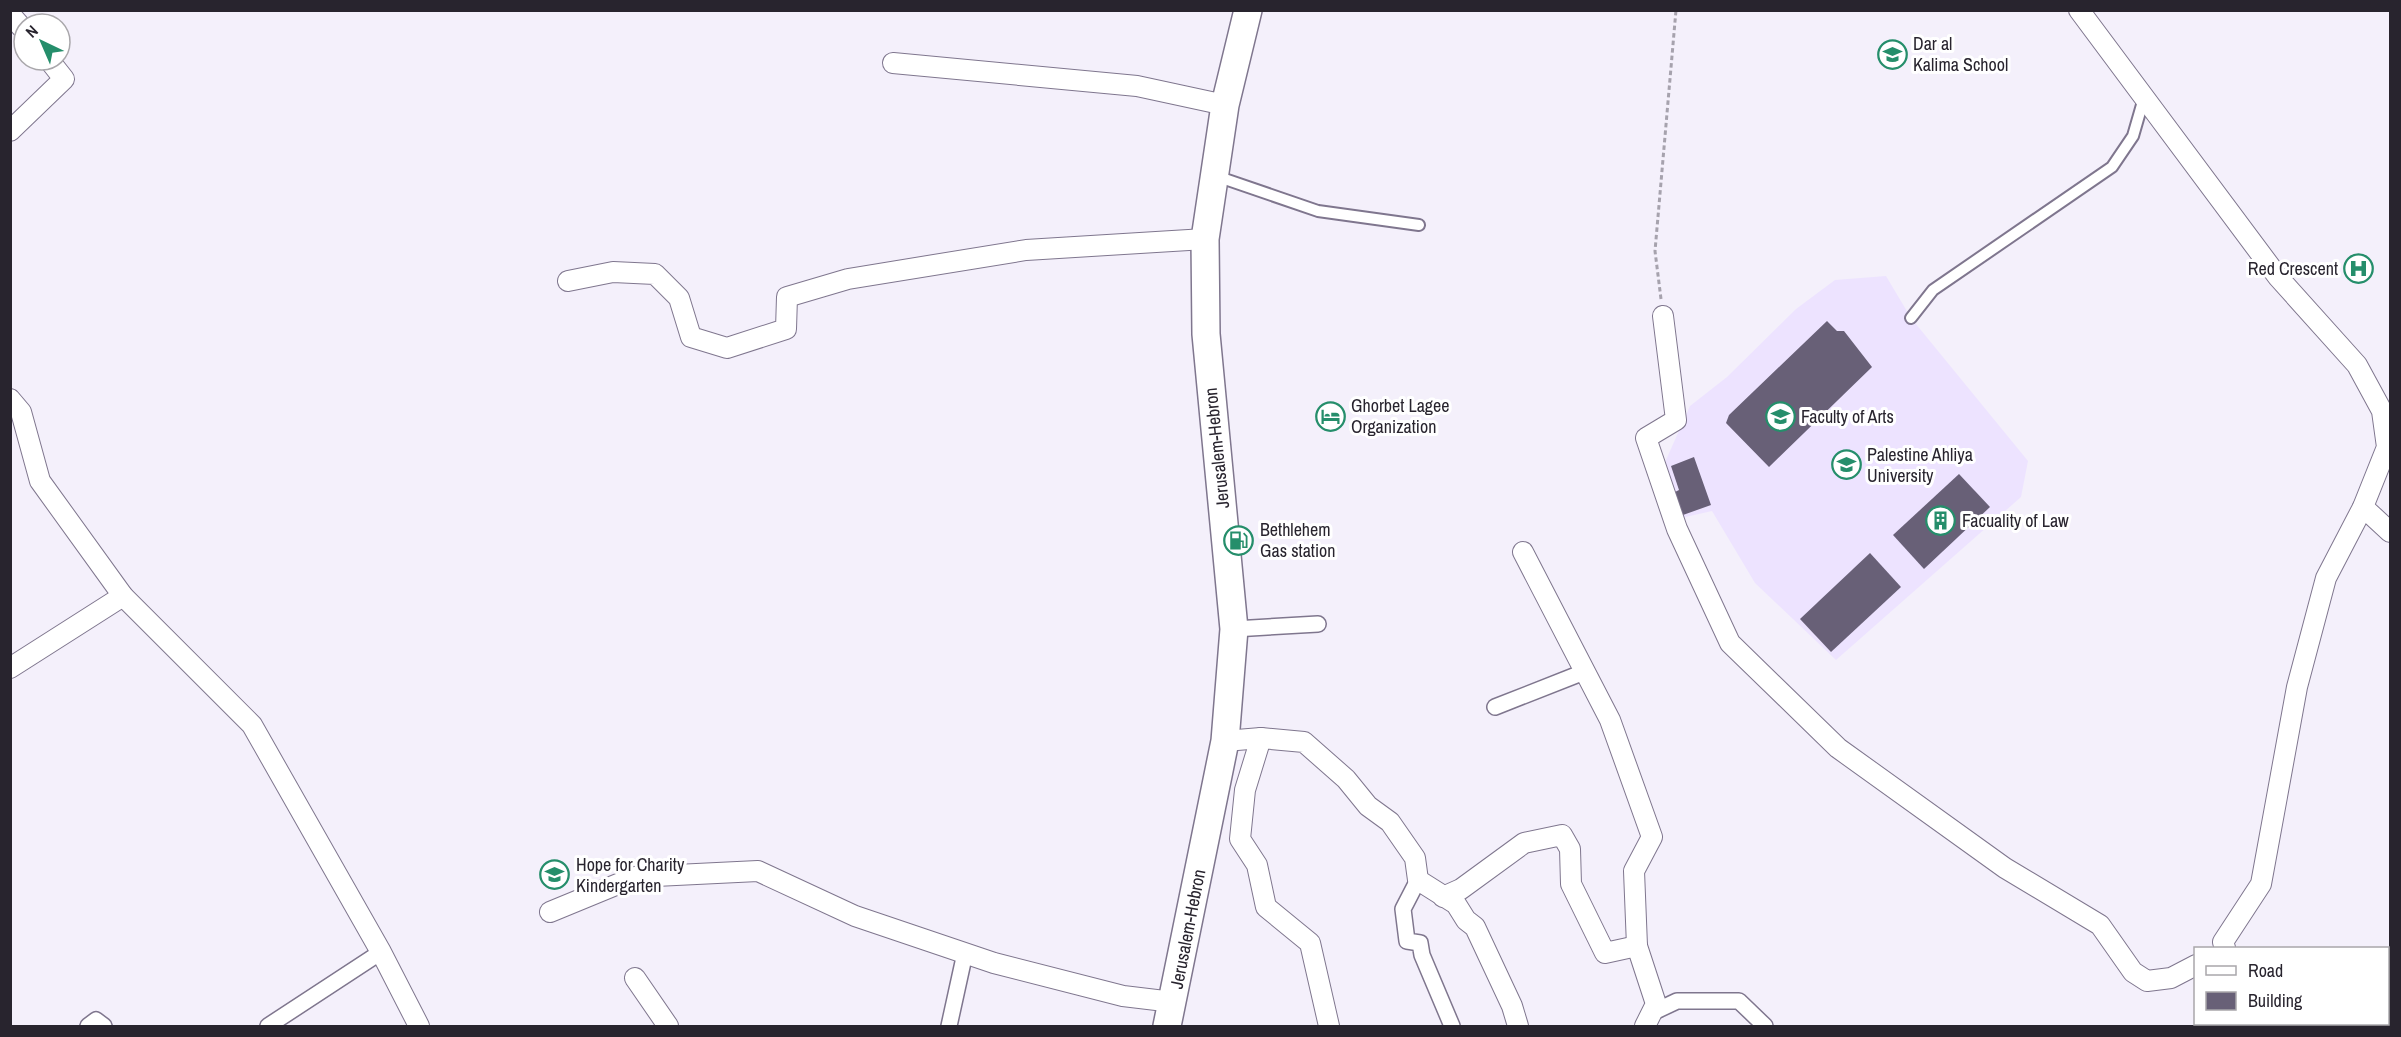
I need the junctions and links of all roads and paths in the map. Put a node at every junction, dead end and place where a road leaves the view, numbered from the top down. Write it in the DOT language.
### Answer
graph roads {
  1 [pos="1248,10"];
  2 [pos="1676,10"];
  3 [pos="2079,10"];
  4 [pos="893,63"];
  5 [pos="58,72"];
  6 [pos="2144,98"];
  7 [pos="1225,105"];
  8 [pos="10,131"];
  9 [pos="1215,176"];
  10 [pos="1419,225"];
  11 [pos="1205,239"];
  12 [pos="568,281"];
  13 [pos="1663,316"];
  14 [pos="1911,318"];
  15 [pos="10,399"];
  16 [pos="2389,443"];
  17 [pos="2363,507"];
  18 [pos="2391,532"];
  19 [pos="1523,552"];
  20 [pos="123,596"];
  21 [pos="1318,624"];
  22 [pos="1234,629"];
  23 [pos="10,668"];
  24 [pos="1584,672"];
  25 [pos="1495,707"];
  26 [pos="1261,738"];
  27 [pos="1225,741"];
  28 [pos="1418,880"];
  29 [pos="1443,897"];
  30 [pos="550,912"];
  31 [pos="1637,946"];
  32 [pos="2222,946"];
  33 [pos="381,952"];
  34 [pos="964,953"];
  35 [pos="2194,965"];
  36 [pos="635,978"];
  37 [pos="1659,1013"];
  38 [pos="1170,1014"];
  39 [pos="88,1026"];
  40 [pos="104,1026"];
  41 [pos="268,1026"];
  42 [pos="419,1026"];
  43 [pos="668,1026"];
  44 [pos="949,1026"];
  45 [pos="1329,1026"];
  46 [pos="1452,1026"];
  47 [pos="1518,1026"];
  48 [pos="1645,1026"];
  49 [pos="1765,1026"];
  1 -- 7 [label="main road, Jerusalem-Hebron"];
  2 -- 13 [label="path"];
  3 -- 6 [label="street"];
  4 -- 7 [label="street"];
  5 -- 8 [label="street"];
  6 -- 14 [label="lane"];
  6 -- 16 [label="street"];
  7 -- 9 [label="main road, Jerusalem-Hebron"];
  9 -- 10 [label="lane"];
  9 -- 11 [label="main road, Jerusalem-Hebron"];
  11 -- 12 [label="street"];
  11 -- 22 [label="main road, Jerusalem-Hebron"];
  13 -- 35 [label="street"];
  15 -- 20 [label="street"];
  16 -- 17 [label="street"];
  17 -- 18 [label="street"];
  17 -- 32 [label="street"];
  19 -- 24 [label="street"];
  20 -- 23 [label="street"];
  20 -- 33 [label="street"];
  21 -- 22 [label="street"];
  22 -- 27 [label="main road, Jerusalem-Hebron"];
  24 -- 25 [label="street"];
  24 -- 31 [label="street"];
  26 -- 27 [label="street"];
  26 -- 28 [label="street"];
  26 -- 45 [label="street"];
  27 -- 38 [label="main road, Jerusalem-Hebron"];
  28 -- 29 [label="street"];
  28 -- 46 [label="street"];
  29 -- 31 [label="street"];
  29 -- 47 [label="street"];
  30 -- 34 [label="street"];
  31 -- 37 [label="street"];
  33 -- 41 [label="street"];
  33 -- 42 [label="street"];
  34 -- 38 [label="street"];
  34 -- 44 [label="street"];
  36 -- 43 [label="street"];
  37 -- 48 [label="street"];
  37 -- 49 [label="street"];
  39 -- 40 [label="street"];
}
